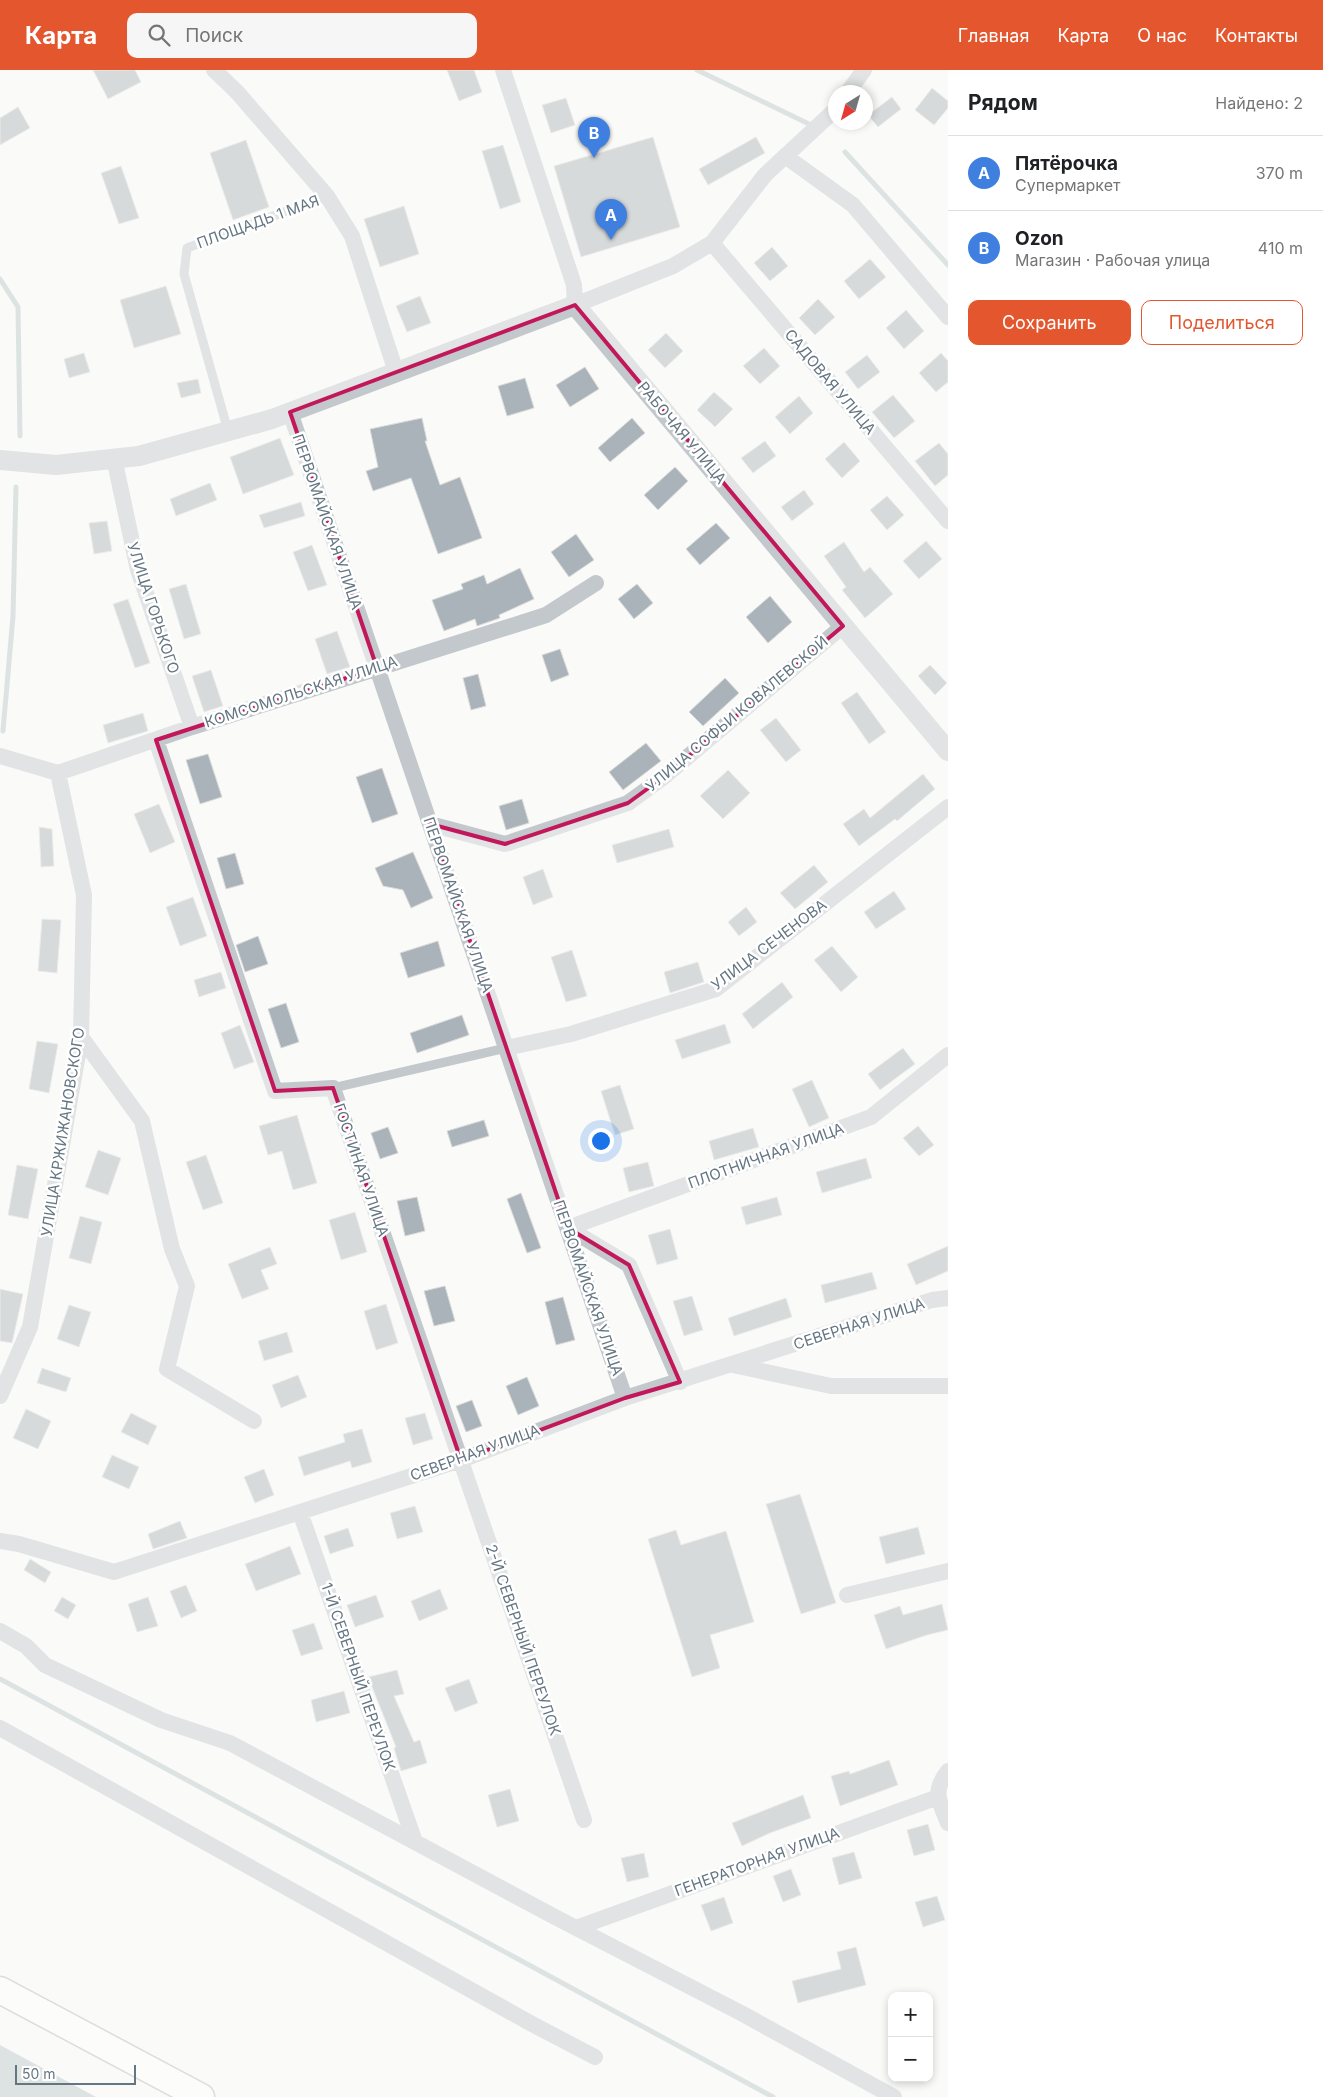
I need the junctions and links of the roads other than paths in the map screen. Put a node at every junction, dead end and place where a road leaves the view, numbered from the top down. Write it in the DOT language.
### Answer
graph roads {
  1 [pos="214,70"];
  2 [pos="503,70"];
  3 [pos="864,70"];
  4 [pos="853,85"];
  5 [pos="828,116"];
  6 [pos="785,156"];
  7 [pos="328,196"];
  8 [pos="712,243"];
  9 [pos="575,306"];
  10 [pos="948,317"];
  11 [pos="396,372"];
  12 [pos="290,412"];
  13 [pos="228,431"];
  14 [pos="114,458"];
  15 [pos="0,460"];
  16 [pos="948,521"];
  17 [pos="596,583"];
  18 [pos="844,626"];
  19 [pos="377,668"];
  20 [pos="192,727"];
  21 [pos="156,740"];
  22 [pos="948,750"];
  23 [pos="0,756"];
  24 [pos="58,773"];
  25 [pos="948,807"];
  26 [pos="430,824"];
  27 [pos="81,1037"];
  28 [pos="506,1048"];
  29 [pos="948,1055"];
  30 [pos="333,1088"];
  31 [pos="568,1228"];
  32 [pos="948,1298"];
  33 [pos="733,1365"];
  34 [pos="680,1382"];
  35 [pos="948,1386"];
  36 [pos="0,1396"];
  37 [pos="625,1398"];
  38 [pos="254,1420"];
  39 [pos="461,1460"];
  40 [pos="300,1512"];
  41 [pos="0,1541"];
  42 [pos="948,1571"];
  43 [pos="847,1595"];
  44 [pos="0,1631"];
  45 [pos="0,1728"];
  46 [pos="948,1771"];
  47 [pos="938,1797"];
  48 [pos="584,1820"];
  49 [pos="948,1823"];
  50 [pos="415,1842"];
  51 [pos="576,1928"];
  52 [pos="0,1990"];
  53 [pos="595,2057"];
  54 [pos="201,2097"];
  55 [pos="894,2097"];
  1 -- 7 [label="street"];
  2 -- 9 [label="street"];
  3 -- 4 [label="street"];
  5 -- 6 [label="street"];
  6 -- 8 [label="street"];
  6 -- 10 [label="street"];
  7 -- 11 [label="street, ПЛОЩАДЬ 1 МАЯ"];
  7 -- 13 [label="lane, ПЛОЩАДЬ 1 МАЯ"];
  8 -- 9 [label="street"];
  8 -- 16 [label="street, САДОВАЯ УЛИЦА"];
  9 -- 11 [label="street"];
  9 -- 18 [label="street, РАБОЧАЯ УЛИЦА"];
  11 -- 12 [label="street"];
  12 -- 13 [label="street"];
  12 -- 19 [label="street, ПЕРВОМАЙСКАЯ УЛИЦА"];
  13 -- 14 [label="street"];
  14 -- 15 [label="street"];
  14 -- 20 [label="street, УЛИЦА ГОРЬКОГО"];
  17 -- 19 [label="street, КОМСОМОЛЬСКАЯ УЛИЦА"];
  18 -- 22 [label="street, РАБОЧАЯ УЛИЦА"];
  18 -- 26 [label="street, УЛИЦА СОФЬИ КОВАЛЕВСКОЙ"];
  19 -- 20 [label="street, КОМСОМОЛЬСКАЯ УЛИЦА"];
  19 -- 26 [label="street, ПЕРВОМАЙСКАЯ УЛИЦА"];
  20 -- 21 [label="street, КОМСОМОЛЬСКАЯ УЛИЦА"];
  21 -- 24 [label="street, КОМСОМОЛЬСКАЯ УЛИЦА"];
  21 -- 30 [label="street, ГОСТИНАЯ УЛИЦА"];
  23 -- 24 [label="street"];
  24 -- 27 [label="street, УЛИЦА КРЖИЖАНОВСКОГО"];
  25 -- 28 [label="street, УЛИЦА СЕЧЕНОВА"];
  26 -- 28 [label="street, ПЕРВОМАЙСКАЯ УЛИЦА"];
  27 -- 36 [label="street, УЛИЦА КРЖИЖАНОВСКОГО"];
  27 -- 38 [label="street"];
  28 -- 30 [label="lane"];
  28 -- 31 [label="street, ПЕРВОМАЙСКАЯ УЛИЦА"];
  29 -- 31 [label="street, ПЛОТНИЧНАЯ УЛИЦА"];
  30 -- 39 [label="street, ГОСТИНАЯ УЛИЦА"];
  31 -- 34 [label="street"];
  31 -- 37 [label="street, ПЕРВОМАЙСКАЯ УЛИЦА"];
  32 -- 33 [label="street, СЕВЕРНАЯ УЛИЦА"];
  33 -- 34 [label="street, СЕВЕРНАЯ УЛИЦА"];
  33 -- 35 [label="street"];
  34 -- 37 [label="street, СЕВЕРНАЯ УЛИЦА"];
  37 -- 39 [label="street, СЕВЕРНАЯ УЛИЦА"];
  39 -- 40 [label="street, СЕВЕРНАЯ УЛИЦА"];
  39 -- 48 [label="street, 2-Й СЕВЕРНЫЙ ПЕРЕУЛОК"];
  40 -- 41 [label="street, СЕВЕРНАЯ УЛИЦА"];
  40 -- 50 [label="street, 1-Й СЕВЕРНЫЙ ПЕРЕУЛОК"];
  42 -- 43 [label="street"];
  44 -- 50 [label="street"];
  45 -- 53 [label="street"];
  46 -- 47 [label="street"];
  47 -- 49 [label="street"];
  47 -- 51 [label="street, ГЕНЕРАТОРНАЯ УЛИЦА"];
  50 -- 51 [label="street"];
  51 -- 55 [label="street"];
  52 -- 54 [label="main road"];
}
